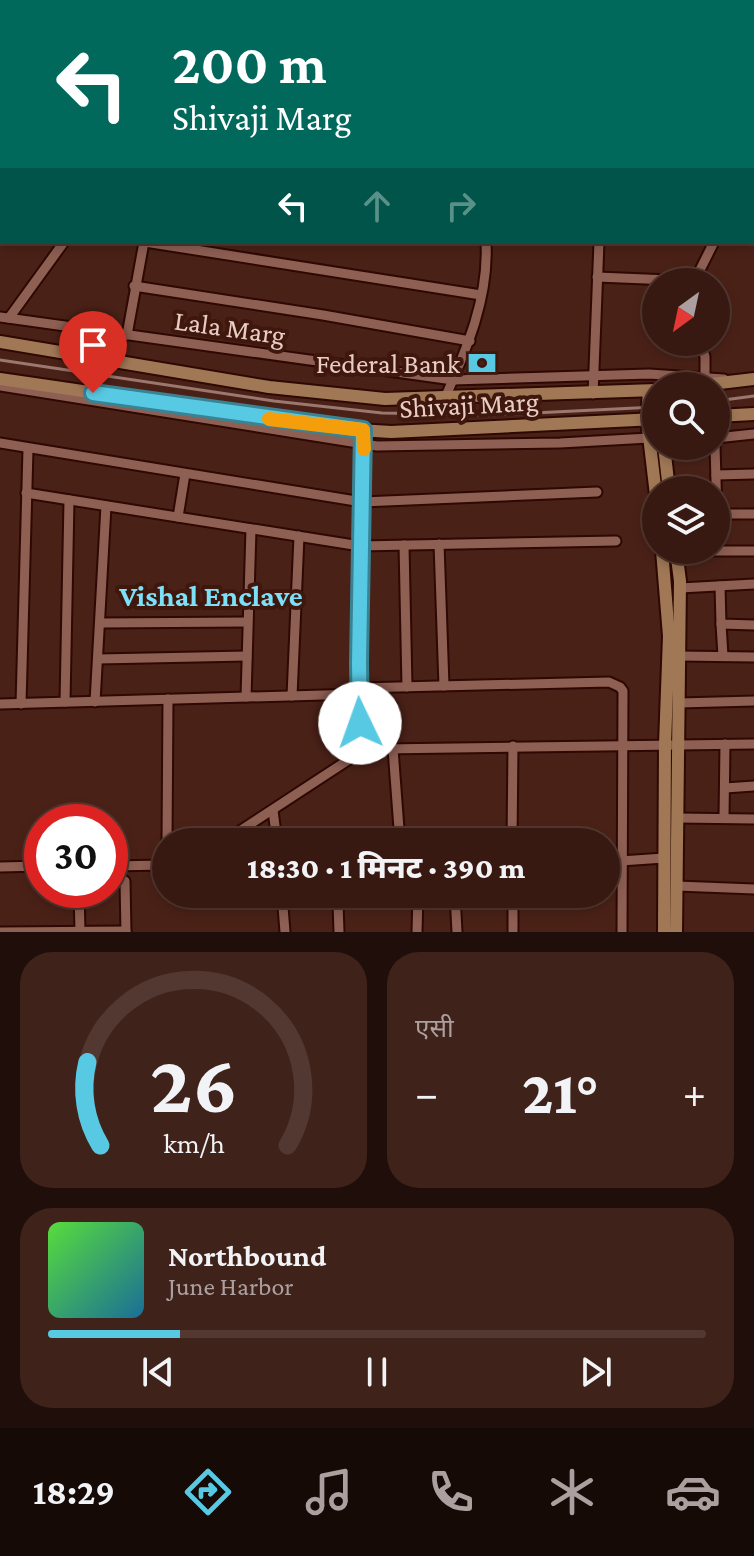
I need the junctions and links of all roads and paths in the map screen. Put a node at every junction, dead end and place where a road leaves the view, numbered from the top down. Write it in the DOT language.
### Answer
graph roads {
  1 [pos="62,244"];
  2 [pos="144,244"];
  3 [pos="157,244"];
  4 [pos="486,244"];
  5 [pos="599,244"];
  6 [pos="713,244"];
  7 [pos="701,268"];
  8 [pos="597,277"];
  9 [pos="642,279"];
  10 [pos="134,286"];
  11 [pos="481,295"];
  12 [pos="5,318"];
  13 [pos="96,330"];
  14 [pos="127,335"];
  15 [pos="470,341"];
  16 [pos="0,342"];
  17 [pos="92,358"];
  18 [pos="593,374"];
  19 [pos="642,374"];
  20 [pos="0,379"];
  21 [pos="453,380"];
  22 [pos="0,386"];
  23 [pos="642,392"];
  24 [pos="593,394"];
  25 [pos="445,398"];
  26 [pos="754,414"];
  27 [pos="730,415"];
  28 [pos="642,419"];
  29 [pos="363,430"];
  30 [pos="754,434"];
  31 [pos="730,437"];
  32 [pos="642,438"];
  33 [pos="0,443"];
  34 [pos="364,444"];
  35 [pos="28,449"];
  36 [pos="715,460"];
  37 [pos="185,474"];
  38 [pos="754,474"];
  39 [pos="716,475"];
  40 [pos="597,492"];
  41 [pos="26,493"];
  42 [pos="69,500"];
  43 [pos="362,502"];
  44 [pos="106,506"];
  45 [pos="730,514"];
  46 [pos="754,514"];
  47 [pos="178,517"];
  48 [pos="251,529"];
  49 [pos="299,536"];
  50 [pos="616,541"];
  51 [pos="439,544"];
  52 [pos="404,545"];
  53 [pos="360,546"];
  54 [pos="730,551"];
  55 [pos="754,551"];
  56 [pos="663,564"];
  57 [pos="677,564"];
  58 [pos="754,584"];
  59 [pos="720,586"];
  60 [pos="680,588"];
  61 [pos="247,622"];
  62 [pos="100,623"];
  63 [pos="721,624"];
  64 [pos="754,625"];
  65 [pos="247,656"];
  66 [pos="679,656"];
  67 [pos="723,656"];
  68 [pos="754,657"];
  69 [pos="98,659"];
  70 [pos="444,686"];
  71 [pos="407,687"];
  72 [pos="358,691"];
  73 [pos="292,696"];
  74 [pos="246,697"];
  75 [pos="168,699"];
  76 [pos="754,701"];
  77 [pos="65,702"];
  78 [pos="95,702"];
  79 [pos="679,703"];
  80 [pos="0,704"];
  81 [pos="21,704"];
  82 [pos="665,744"];
  83 [pos="679,744"];
  84 [pos="725,744"];
  85 [pos="754,744"];
  86 [pos="513,746"];
  87 [pos="622,746"];
  88 [pos="393,749"];
  89 [pos="362,751"];
  90 [pos="754,786"];
  91 [pos="725,788"];
  92 [pos="273,810"];
  93 [pos="678,818"];
  94 [pos="724,818"];
  95 [pos="754,819"];
  96 [pos="167,828"];
  97 [pos="245,828"];
  98 [pos="275,828"];
  99 [pos="399,828"];
  100 [pos="512,828"];
  101 [pos="664,858"];
  102 [pos="620,862"];
  103 [pos="152,865"];
  104 [pos="24,866"];
  105 [pos="128,866"];
  106 [pos="0,867"];
  107 [pos="677,886"];
  108 [pos="754,889"];
  109 [pos="79,908"];
  110 [pos="126,908"];
  111 [pos="284,908"];
  112 [pos="338,908"];
  113 [pos="418,908"];
  114 [pos="456,908"];
  115 [pos="513,908"];
  116 [pos="0,932"];
  117 [pos="80,932"];
  118 [pos="126,932"];
  119 [pos="285,932"];
  120 [pos="339,932"];
  121 [pos="417,932"];
  122 [pos="457,932"];
  123 [pos="513,932"];
  124 [pos="622,932"];
  125 [pos="664,932"];
  126 [pos="676,932"];
  1 -- 12 [label="street"];
  2 -- 10 [label="street"];
  3 -- 11 [label="street"];
  4 -- 11 [label="street"];
  5 -- 8 [label="street"];
  6 -- 7 [label="street"];
  8 -- 9 [label="street"];
  8 -- 18 [label="street"];
  10 -- 14 [label="street"];
  10 -- 15 [label="street"];
  11 -- 15 [label="street"];
  12 -- 13 [label="street, Lala Marg"];
  13 -- 14 [label="street, Lala Marg"];
  13 -- 17 [label="street"];
  14 -- 21 [label="street, Lala Marg"];
  15 -- 21 [label="street"];
  16 -- 17 [label="main road, Shivaji Marg"];
  17 -- 25 [label="main road, Shivaji Marg"];
  18 -- 19 [label="street, Lala Marg"];
  18 -- 21 [label="street, Lala Marg"];
  18 -- 24 [label="street"];
  20 -- 29 [label="main road, Shivaji Marg"];
  21 -- 25 [label="street"];
  22 -- 34 [label="street"];
  23 -- 24 [label="main road, Shivaji Marg"];
  24 -- 25 [label="main road, Shivaji Marg"];
  26 -- 27 [label="main road"];
  28 -- 29 [label="main road, Shivaji Marg"];
  29 -- 34 [label="street"];
  30 -- 31 [label="street"];
  32 -- 34 [label="street"];
  33 -- 35 [label="street"];
  34 -- 43 [label="street"];
  35 -- 37 [label="street"];
  35 -- 41 [label="street"];
  36 -- 39 [label="street"];
  37 -- 43 [label="street"];
  37 -- 47 [label="street"];
  38 -- 39 [label="street"];
  40 -- 43 [label="street"];
  41 -- 42 [label="street"];
  41 -- 81 [label="street"];
  42 -- 44 [label="street"];
  42 -- 77 [label="street"];
  43 -- 53 [label="street"];
  44 -- 47 [label="street"];
  44 -- 62 [label="street"];
  45 -- 46 [label="street"];
  47 -- 48 [label="street"];
  48 -- 49 [label="street"];
  48 -- 61 [label="street"];
  49 -- 53 [label="street"];
  49 -- 73 [label="street"];
  50 -- 51 [label="street"];
  51 -- 52 [label="street"];
  51 -- 70 [label="street"];
  52 -- 53 [label="street"];
  52 -- 71 [label="street"];
  53 -- 72 [label="street"];
  54 -- 55 [label="street"];
  56 -- 82 [label="main road"];
  57 -- 60 [label="main road"];
  58 -- 59 [label="street"];
  59 -- 60 [label="street"];
  59 -- 63 [label="street"];
  60 -- 66 [label="main road"];
  61 -- 62 [label="street"];
  61 -- 65 [label="street"];
  62 -- 69 [label="street"];
  63 -- 64 [label="street"];
  63 -- 67 [label="street"];
  65 -- 69 [label="street"];
  65 -- 74 [label="street"];
  66 -- 67 [label="street"];
  66 -- 79 [label="main road"];
  67 -- 68 [label="street"];
  69 -- 78 [label="street"];
  70 -- 71 [label="street"];
  70 -- 87 [label="street"];
  71 -- 72 [label="street"];
  72 -- 73 [label="street"];
  72 -- 89 [label="street"];
  73 -- 74 [label="street"];
  74 -- 75 [label="street"];
  75 -- 78 [label="street"];
  75 -- 96 [label="street"];
  76 -- 79 [label="street"];
  77 -- 78 [label="street"];
  77 -- 81 [label="street"];
  79 -- 83 [label="main road"];
  80 -- 81 [label="street"];
  82 -- 83 [label="street"];
  82 -- 87 [label="street"];
  82 -- 101 [label="main road"];
  83 -- 84 [label="street"];
  83 -- 93 [label="main road"];
  84 -- 85 [label="street"];
  84 -- 91 [label="street"];
  86 -- 87 [label="street"];
  86 -- 88 [label="street"];
  86 -- 100 [label="street"];
  87 -- 102 [label="street"];
  88 -- 89 [label="street"];
  88 -- 99 [label="street"];
  89 -- 92 [label="street"];
  90 -- 91 [label="street"];
  91 -- 94 [label="street"];
  92 -- 97 [label="street"];
  92 -- 98 [label="street"];
  93 -- 94 [label="street"];
  93 -- 107 [label="main road"];
  94 -- 95 [label="street"];
  101 -- 102 [label="street"];
  101 -- 125 [label="main road"];
  102 -- 124 [label="street"];
  103 -- 105 [label="street"];
  104 -- 106 [label="street"];
  107 -- 108 [label="street"];
  107 -- 126 [label="main road"];
  109 -- 117 [label="street"];
  110 -- 118 [label="street"];
  111 -- 119 [label="street"];
  112 -- 120 [label="street"];
  113 -- 121 [label="street"];
  114 -- 122 [label="street"];
  115 -- 123 [label="street"];
  116 -- 117 [label="street"];
  117 -- 118 [label="street"];
}
